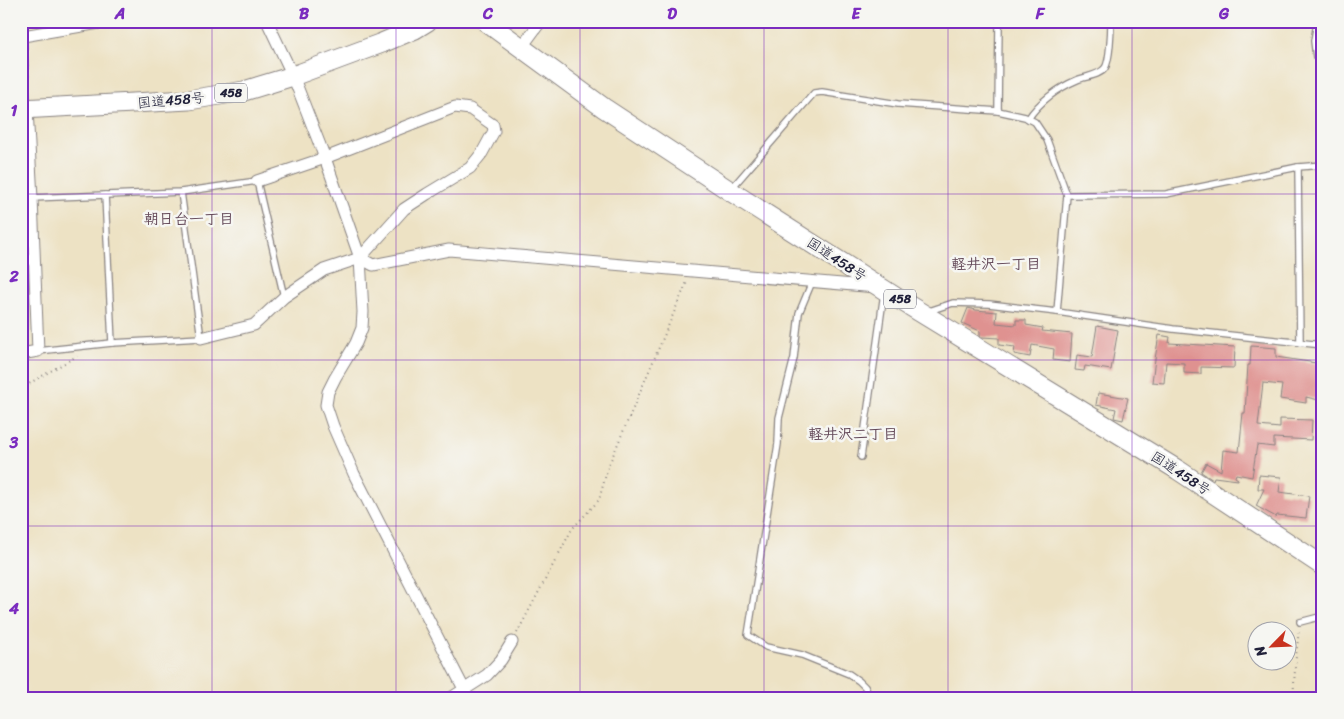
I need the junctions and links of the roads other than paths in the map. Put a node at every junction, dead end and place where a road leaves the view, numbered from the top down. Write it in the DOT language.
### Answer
graph roads {
  1 [pos="22,21"];
  2 [pos="267,21"];
  3 [pos="428,21"];
  4 [pos="485,21"];
  5 [pos="541,21"];
  6 [pos="1010,21"];
  7 [pos="1110,21"];
  8 [pos="1316,21"];
  9 [pos="108,22"];
  10 [pos="999,22"];
  11 [pos="22,36"];
  12 [pos="521,48"];
  13 [pos="1323,60"];
  14 [pos="293,76"];
  15 [pos="24,109"];
  16 [pos="998,111"];
  17 [pos="1028,119"];
  18 [pos="325,158"];
  19 [pos="1323,165"];
  20 [pos="1298,167"];
  21 [pos="257,181"];
  22 [pos="730,191"];
  23 [pos="181,192"];
  24 [pos="105,195"];
  25 [pos="1067,195"];
  26 [pos="27,199"];
  27 [pos="360,258"];
  28 [pos="812,281"];
  29 [pos="883,289"];
  30 [pos="284,296"];
  31 [pos="1057,312"];
  32 [pos="922,313"];
  33 [pos="201,338"];
  34 [pos="112,343"];
  35 [pos="1300,343"];
  36 [pos="1323,346"];
  37 [pos="38,351"];
  38 [pos="21,354"];
  39 [pos="861,457"];
  40 [pos="1323,566"];
  41 [pos="1323,616"];
  42 [pos="1300,622"];
  43 [pos="512,642"];
  44 [pos="464,689"];
  45 [pos="451,698"];
  46 [pos="870,698"];
  1 -- 11 [label="lane"];
  2 -- 14 [label="street"];
  3 -- 14 [label="highway, 国道458号 / 458"];
  4 -- 12 [label="highway, 国道458号 / 458"];
  5 -- 12 [label="street"];
  6 -- 10 [label="lane"];
  7 -- 17 [label="lane"];
  8 -- 13 [label="lane"];
  9 -- 11 [label="street"];
  10 -- 16 [label="lane"];
  11 -- 15 [label="lane"];
  12 -- 22 [label="highway, 国道458号 / 458"];
  14 -- 15 [label="highway, 国道458号 / 458"];
  14 -- 18 [label="street"];
  15 -- 26 [label="street"];
  16 -- 17 [label="lane"];
  16 -- 22 [label="lane"];
  17 -- 25 [label="lane"];
  18 -- 21 [label="street"];
  18 -- 27 [label="street"];
  18 -- 27 [label="street"];
  19 -- 20 [label="lane"];
  20 -- 25 [label="lane"];
  20 -- 35 [label="lane"];
  21 -- 23 [label="lane"];
  21 -- 30 [label="lane"];
  22 -- 29 [label="highway, 国道458号 / 458"];
  23 -- 24 [label="lane"];
  23 -- 33 [label="lane"];
  24 -- 26 [label="lane"];
  24 -- 34 [label="lane"];
  25 -- 31 [label="lane"];
  26 -- 37 [label="street"];
  27 -- 28 [label="street"];
  27 -- 30 [label="street"];
  27 -- 44 [label="street"];
  28 -- 29 [label="street"];
  28 -- 46 [label="lane"];
  29 -- 32 [label="highway, 国道458号 / 458"];
  29 -- 39 [label="lane"];
  30 -- 33 [label="street"];
  31 -- 32 [label="lane"];
  31 -- 35 [label="lane"];
  32 -- 40 [label="highway, 国道458号 / 458"];
  33 -- 34 [label="lane"];
  34 -- 37 [label="lane"];
  35 -- 36 [label="lane"];
  37 -- 38 [label="street"];
  41 -- 42 [label="lane"];
  43 -- 44 [label="street"];
  44 -- 45 [label="street"];
}
